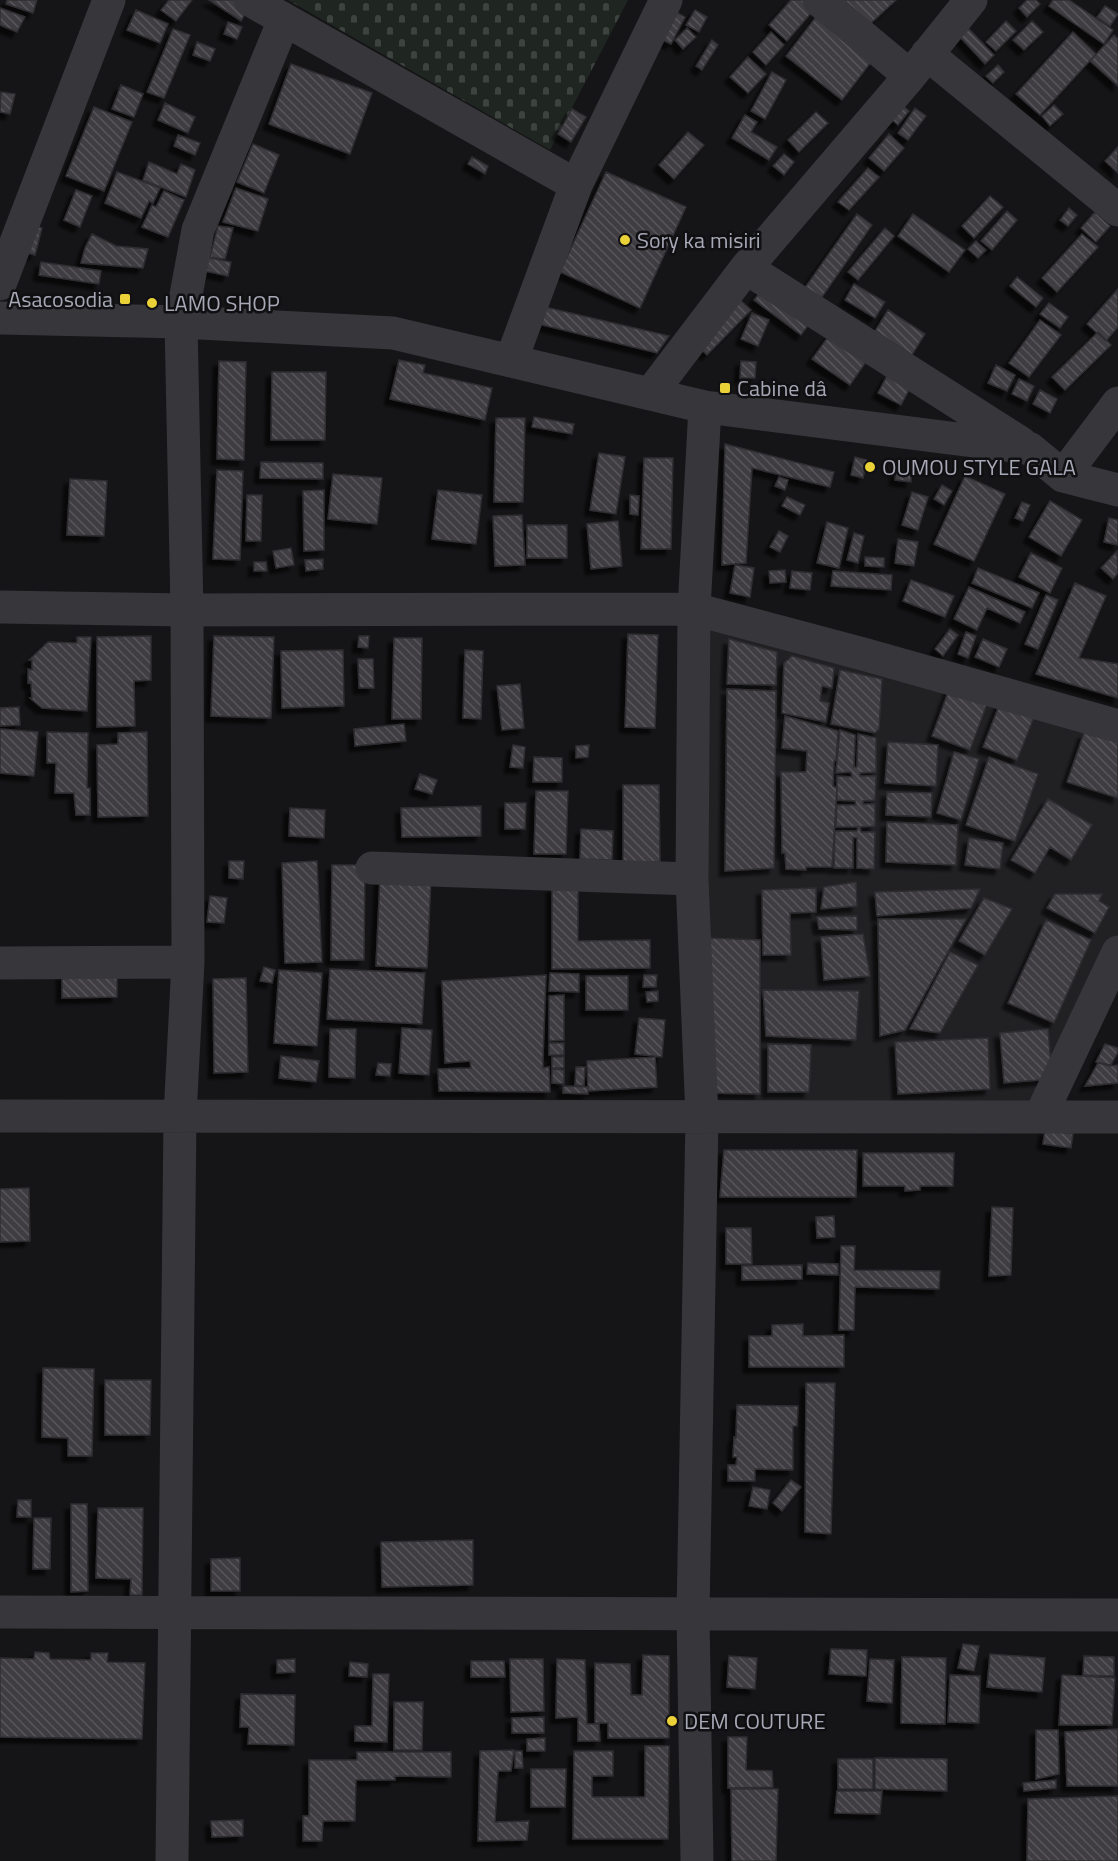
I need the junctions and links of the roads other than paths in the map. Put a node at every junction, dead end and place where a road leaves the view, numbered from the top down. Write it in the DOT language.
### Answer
graph roads {
  1 [pos="109,0"];
  2 [pos="250,0"];
  3 [pos="666,0"];
  4 [pos="819,0"];
  5 [pos="971,0"];
  6 [pos="284,20"];
  7 [pos="918,65"];
  8 [pos="576,185"];
  9 [pos="1118,210"];
  10 [pos="746,268"];
  11 [pos="0,284"];
  12 [pos="0,318"];
  13 [pos="181,322"];
  14 [pos="511,361"];
  15 [pos="651,393"];
  16 [pos="1118,403"];
  17 [pos="705,407"];
  18 [pos="1029,448"];
  19 [pos="1063,476"];
  20 [pos="1118,490"];
  21 [pos="0,607"];
  22 [pos="694,609"];
  23 [pos="187,610"];
  24 [pos="1118,726"];
  25 [pos="372,868"];
  26 [pos="692,879"];
  27 [pos="1118,952"];
  28 [pos="188,962"];
  29 [pos="0,963"];
  30 [pos="0,1116"];
  31 [pos="180,1116"];
  32 [pos="702,1117"];
  33 [pos="1040,1117"];
  34 [pos="1118,1117"];
  35 [pos="0,1612"];
  36 [pos="175,1612"];
  37 [pos="693,1614"];
  38 [pos="1118,1616"];
  39 [pos="172,1861"];
  40 [pos="697,1861"];
  1 -- 11 [label="street"];
  2 -- 6 [label="street"];
  3 -- 8 [label="street"];
  4 -- 7 [label="street"];
  5 -- 7 [label="street"];
  6 -- 8 [label="street"];
  6 -- 13 [label="street"];
  7 -- 9 [label="street"];
  7 -- 10 [label="street"];
  8 -- 14 [label="street"];
  10 -- 15 [label="street"];
  10 -- 18 [label="street"];
  12 -- 13 [label="street"];
  13 -- 14 [label="street"];
  13 -- 23 [label="street"];
  14 -- 15 [label="street"];
  15 -- 17 [label="street"];
  16 -- 19 [label="street"];
  17 -- 18 [label="street"];
  17 -- 22 [label="street"];
  18 -- 19 [label="street"];
  19 -- 20 [label="street"];
  21 -- 23 [label="street"];
  22 -- 23 [label="street"];
  22 -- 24 [label="street"];
  22 -- 26 [label="street"];
  23 -- 28 [label="street"];
  25 -- 26 [label="street"];
  26 -- 32 [label="street"];
  27 -- 33 [label="street"];
  28 -- 29 [label="street"];
  28 -- 31 [label="street"];
  30 -- 31 [label="street"];
  31 -- 32 [label="street"];
  31 -- 36 [label="street"];
  32 -- 33 [label="street"];
  32 -- 37 [label="street"];
  33 -- 34 [label="street"];
  35 -- 36 [label="street"];
  36 -- 37 [label="street"];
  36 -- 39 [label="street"];
  37 -- 38 [label="street"];
  37 -- 40 [label="street"];
}
